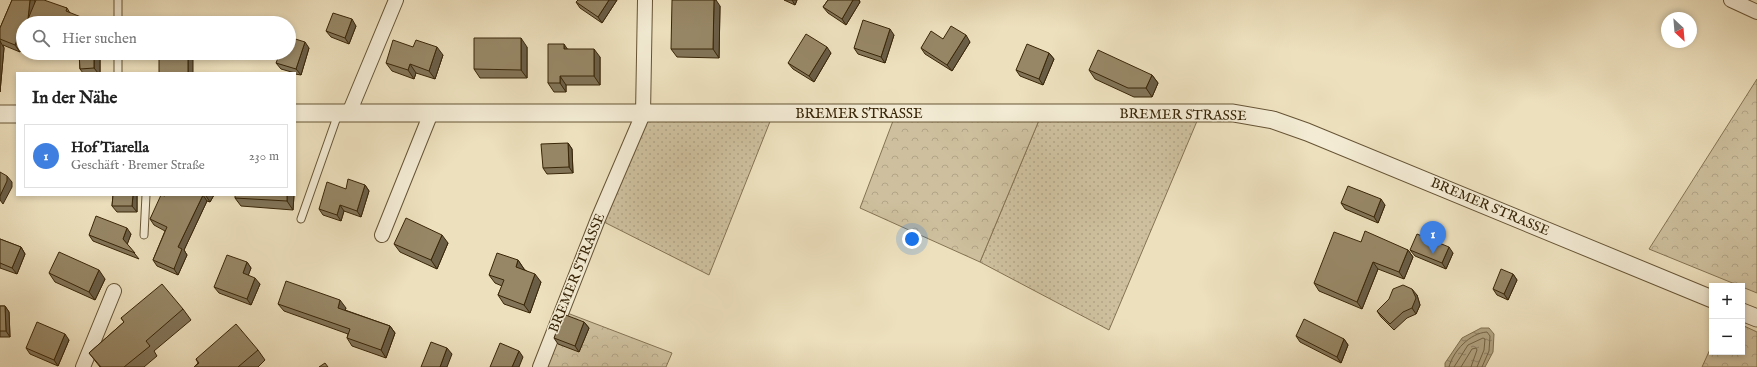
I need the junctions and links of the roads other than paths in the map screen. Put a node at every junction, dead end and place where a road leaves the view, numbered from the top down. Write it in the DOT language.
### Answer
graph roads {
  1 [pos="118,0"];
  2 [pos="396,0"];
  3 [pos="645,0"];
  4 [pos="1731,0"];
  5 [pos="1757,12"];
  6 [pos="118,16"];
  7 [pos="118,60"];
  8 [pos="118,72"];
  9 [pos="296,113"];
  10 [pos="343,113"];
  11 [pos="431,113"];
  12 [pos="0,114"];
  13 [pos="16,114"];
  14 [pos="643,114"];
  15 [pos="146,196"];
  16 [pos="301,220"];
  17 [pos="144,235"];
  18 [pos="382,235"];
  19 [pos="114,290"];
  20 [pos="1709,298"];
  21 [pos="1745,313"];
  22 [pos="1757,318"];
  23 [pos="83,367"];
  24 [pos="540,367"];
  1 -- 6 [label="lane"];
  2 -- 10 [label="street"];
  3 -- 14 [label="street, BREMER STRASSE"];
  4 -- 5 [label="street"];
  7 -- 8 [label="lane"];
  9 -- 10 [label="street, BREMER STRASSE"];
  10 -- 11 [label="street, BREMER STRASSE"];
  10 -- 16 [label="lane"];
  11 -- 14 [label="street, BREMER STRASSE"];
  11 -- 18 [label="street"];
  12 -- 13 [label="street"];
  14 -- 20 [label="street, BREMER STRASSE"];
  14 -- 24 [label="street, BREMER STRASSE"];
  15 -- 17 [label="lane"];
  19 -- 23 [label="street"];
  21 -- 22 [label="street"];
}
